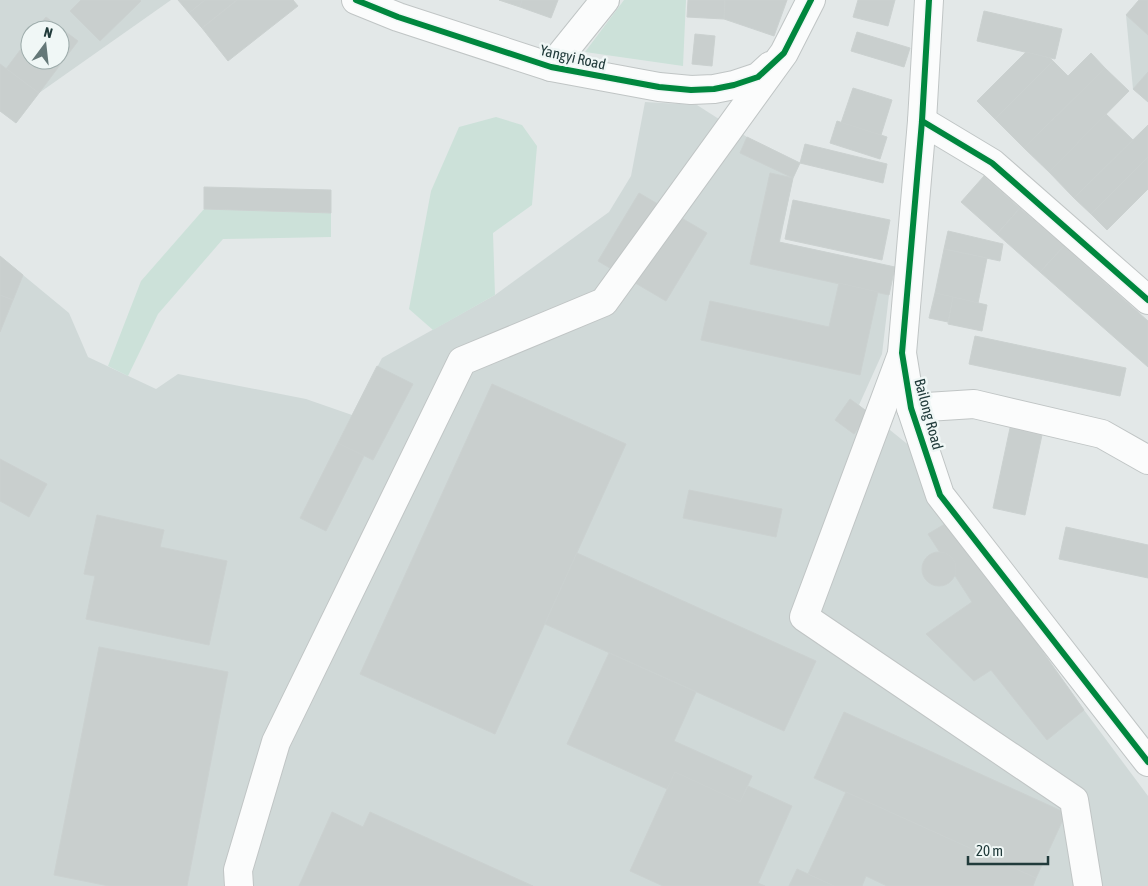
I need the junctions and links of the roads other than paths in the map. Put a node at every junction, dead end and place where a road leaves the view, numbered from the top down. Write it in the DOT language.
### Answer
graph roads {
  1 [pos="356,0"];
  2 [pos="605,0"];
  3 [pos="811,0"];
  4 [pos="929,0"];
  5 [pos="784,53"];
  6 [pos="552,67"];
  7 [pos="922,121"];
  8 [pos="1148,300"];
  9 [pos="902,353"];
  10 [pos="912,408"];
  11 [pos="1148,460"];
  12 [pos="1148,762"];
  13 [pos="239,886"];
  14 [pos="1088,886"];
  1 -- 6 [label="street, Yangyi Road"];
  2 -- 6 [label="street"];
  3 -- 5 [label="street"];
  4 -- 7 [label="street, Bailong Road"];
  5 -- 6 [label="street, Yangyi Road"];
  5 -- 13 [label="street"];
  7 -- 8 [label="street"];
  7 -- 9 [label="street, Bailong Road"];
  9 -- 10 [label="street, Bailong Road"];
  9 -- 14 [label="street"];
  10 -- 11 [label="street"];
  10 -- 12 [label="street, Bailong Road"];
}
